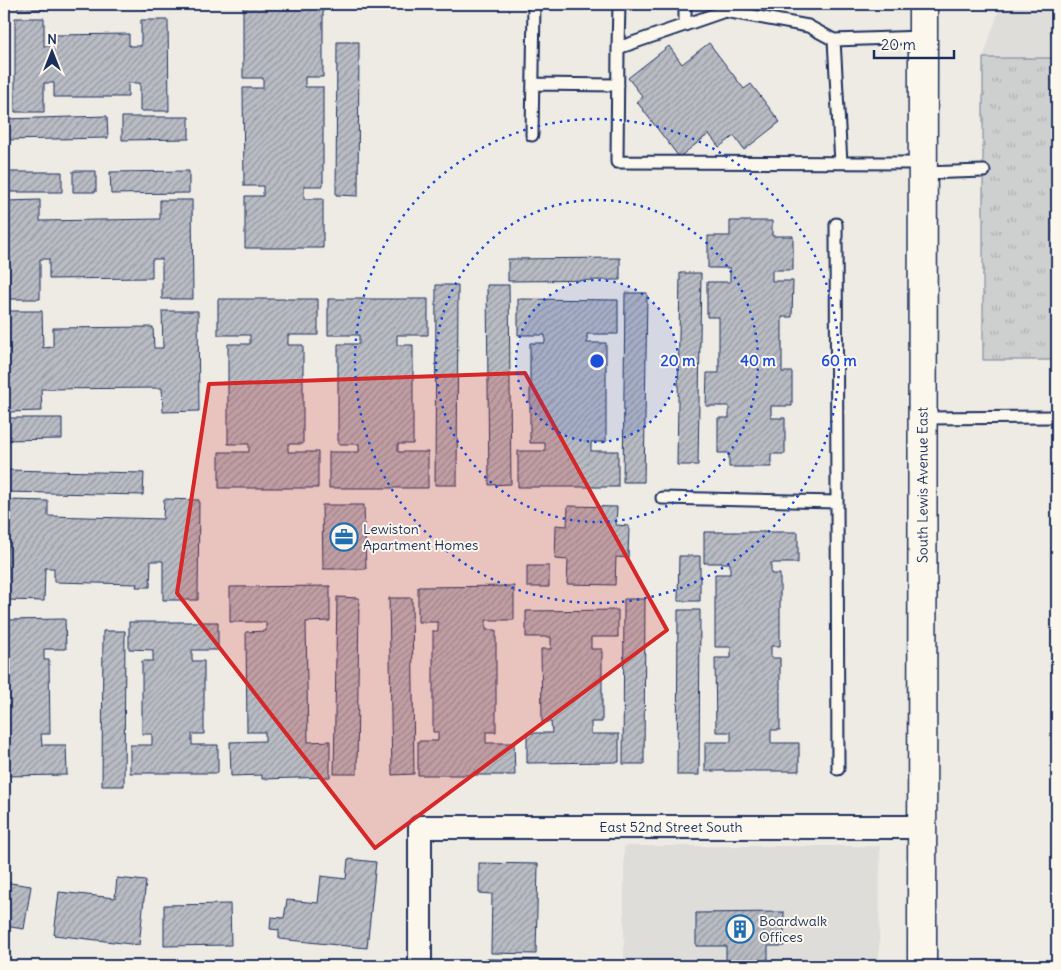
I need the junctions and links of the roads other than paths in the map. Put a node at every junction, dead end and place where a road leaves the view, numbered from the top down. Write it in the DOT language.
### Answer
graph roads {
  1 [pos="534,4"];
  2 [pos="619,4"];
  3 [pos="685,4"];
  4 [pos="923,4"];
  5 [pos="685,25"];
  6 [pos="923,37"];
  7 [pos="834,40"];
  8 [pos="618,48"];
  9 [pos="533,84"];
  10 [pos="618,85"];
  11 [pos="532,135"];
  12 [pos="841,163"];
  13 [pos="922,168"];
  14 [pos="984,172"];
  15 [pos="836,224"];
  16 [pos="922,418"];
  17 [pos="1057,418"];
  18 [pos="662,498"];
  19 [pos="837,502"];
  20 [pos="838,769"];
  21 [pos="923,827"];
  22 [pos="420,966"];
  23 [pos="922,966"];
  1 -- 9 [label="lane"];
  2 -- 8 [label="lane"];
  3 -- 5 [label="lane"];
  4 -- 6 [label="main road, South Lewis Avenue East"];
  5 -- 7 [label="lane"];
  5 -- 8 [label="lane"];
  6 -- 7 [label="lane"];
  6 -- 13 [label="main road, South Lewis Avenue East"];
  7 -- 12 [label="lane"];
  8 -- 10 [label="lane"];
  9 -- 10 [label="lane"];
  9 -- 11 [label="lane"];
  10 -- 12 [label="lane"];
  12 -- 13 [label="lane"];
  13 -- 14 [label="lane"];
  13 -- 16 [label="main road, South Lewis Avenue East"];
  15 -- 19 [label="lane"];
  16 -- 17 [label="lane"];
  16 -- 21 [label="main road, South Lewis Avenue East"];
  18 -- 19 [label="lane"];
  19 -- 20 [label="lane"];
  21 -- 22 [label="street, East 52nd Street South"];
  21 -- 23 [label="main road, South Lewis Avenue East"];
}
